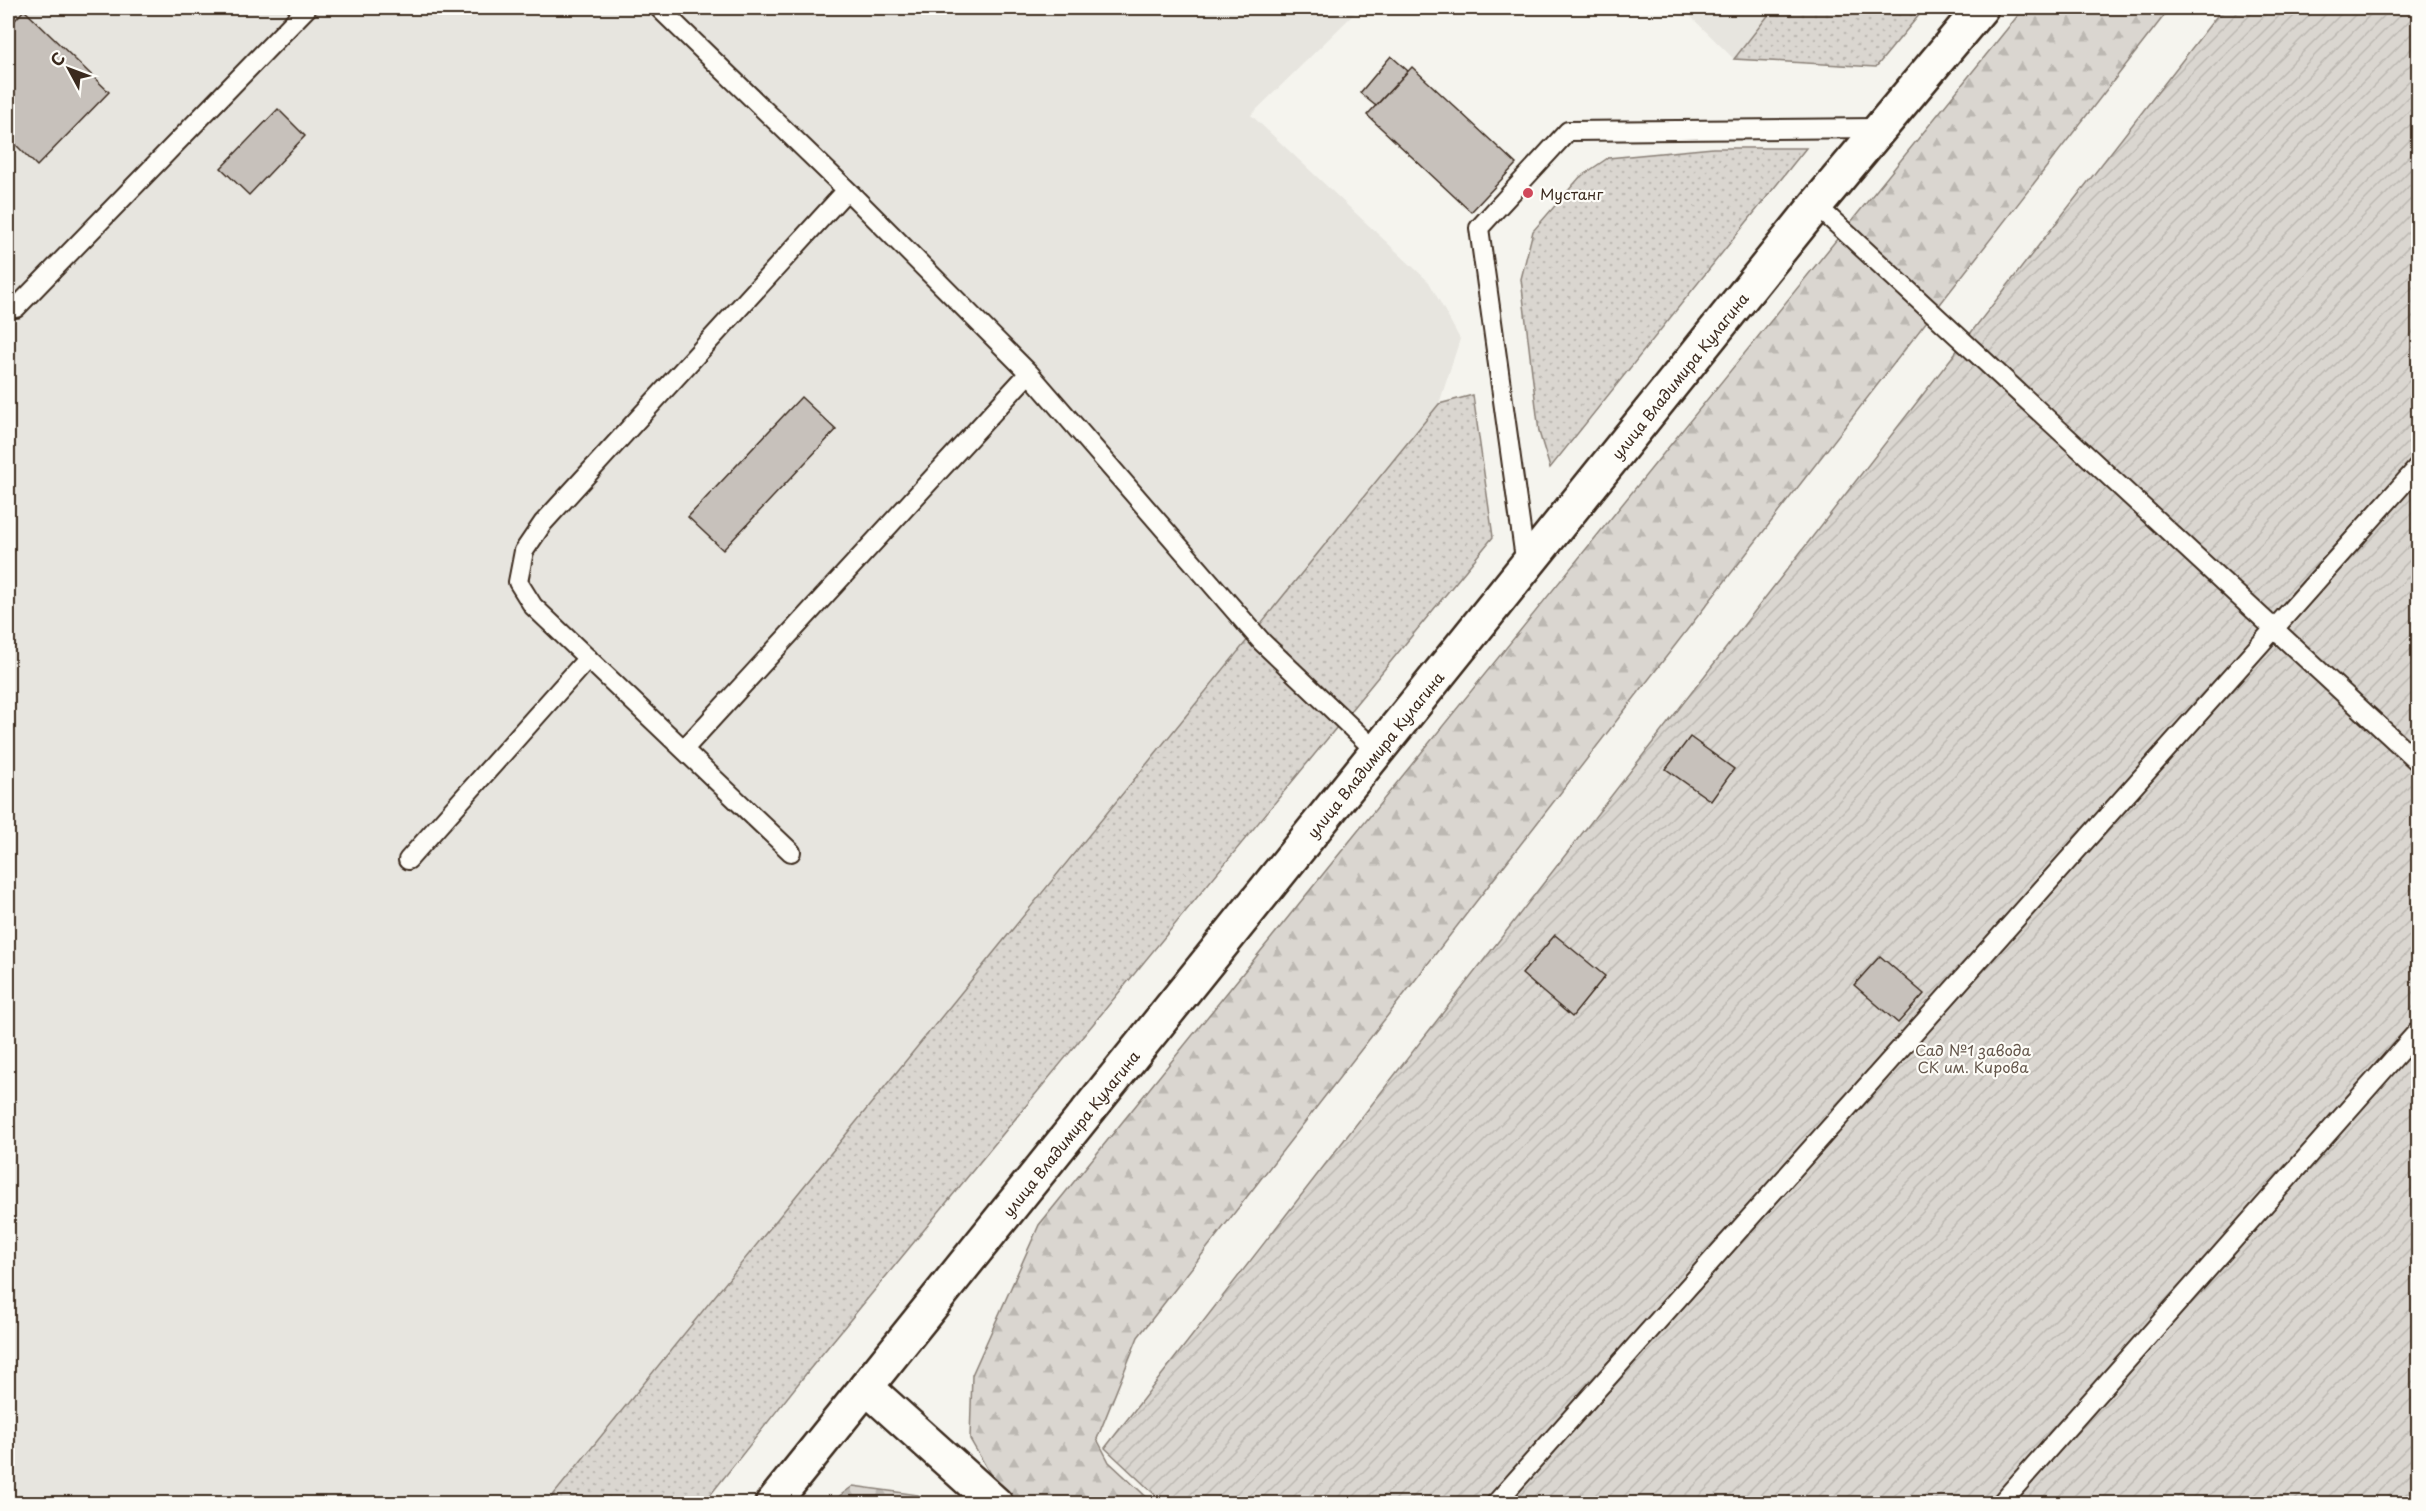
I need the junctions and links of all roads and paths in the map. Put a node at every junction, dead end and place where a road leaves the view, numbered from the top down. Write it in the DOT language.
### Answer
graph roads {
  1 [pos="307,8"];
  2 [pos="659,8"];
  3 [pos="1981,8"];
  4 [pos="1879,128"];
  5 [pos="847,190"];
  6 [pos="1816,205"];
  7 [pos="8,300"];
  8 [pos="1029,373"];
  9 [pos="2418,467"];
  10 [pos="1527,566"];
  11 [pos="2274,629"];
  12 [pos="588,658"];
  13 [pos="684,749"];
  14 [pos="1377,752"];
  15 [pos="2418,762"];
  16 [pos="791,852"];
  17 [pos="408,860"];
  18 [pos="2418,1031"];
  19 [pos="866,1387"];
  20 [pos="772,1503"];
  21 [pos="996,1503"];
  22 [pos="1495,1503"];
  23 [pos="2000,1503"];
  1 -- 7 [label="lane"];
  2 -- 5 [label="lane"];
  3 -- 4 [label="street, улица Владимира Кулагина"];
  4 -- 6 [label="street, улица Владимира Кулагина"];
  4 -- 10 [label="lane"];
  5 -- 8 [label="lane"];
  5 -- 12 [label="lane"];
  6 -- 10 [label="street, улица Владимира Кулагина"];
  6 -- 11 [label="lane"];
  8 -- 13 [label="lane"];
  8 -- 14 [label="lane"];
  9 -- 11 [label="lane"];
  10 -- 14 [label="street, улица Владимира Кулагина"];
  11 -- 15 [label="lane"];
  11 -- 22 [label="lane"];
  12 -- 13 [label="lane"];
  12 -- 17 [label="lane"];
  13 -- 16 [label="lane"];
  14 -- 19 [label="street, улица Владимира Кулагина"];
  18 -- 23 [label="lane"];
  19 -- 20 [label="street, улица Владимира Кулагина"];
  19 -- 21 [label="street"];
}
